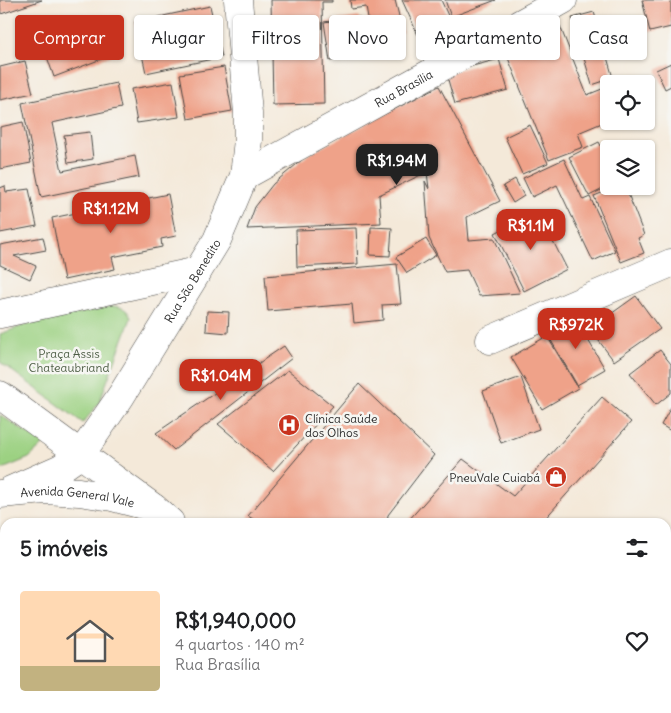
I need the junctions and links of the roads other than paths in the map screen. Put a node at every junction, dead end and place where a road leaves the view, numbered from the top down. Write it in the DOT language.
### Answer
graph roads {
  1 [pos="238,0"];
  2 [pos="563,0"];
  3 [pos="244,176"];
  4 [pos="671,263"];
  5 [pos="198,271"];
  6 [pos="0,314"];
  7 [pos="490,340"];
  8 [pos="0,395"];
  9 [pos="81,454"];
  10 [pos="2,493"];
  11 [pos="162,515"];
  1 -- 3 [label="street, Rua São Benedito"];
  2 -- 3 [label="street, Rua Brasília"];
  3 -- 5 [label="street, Rua São Benedito"];
  4 -- 7 [label="street"];
  5 -- 6 [label="street"];
  5 -- 9 [label="street, Rua São Benedito"];
  8 -- 9 [label="street"];
  9 -- 10 [label="street, Rua São Benedito"];
  9 -- 11 [label="street"];
  10 -- 11 [label="street, Avenida General Vale"];
}
